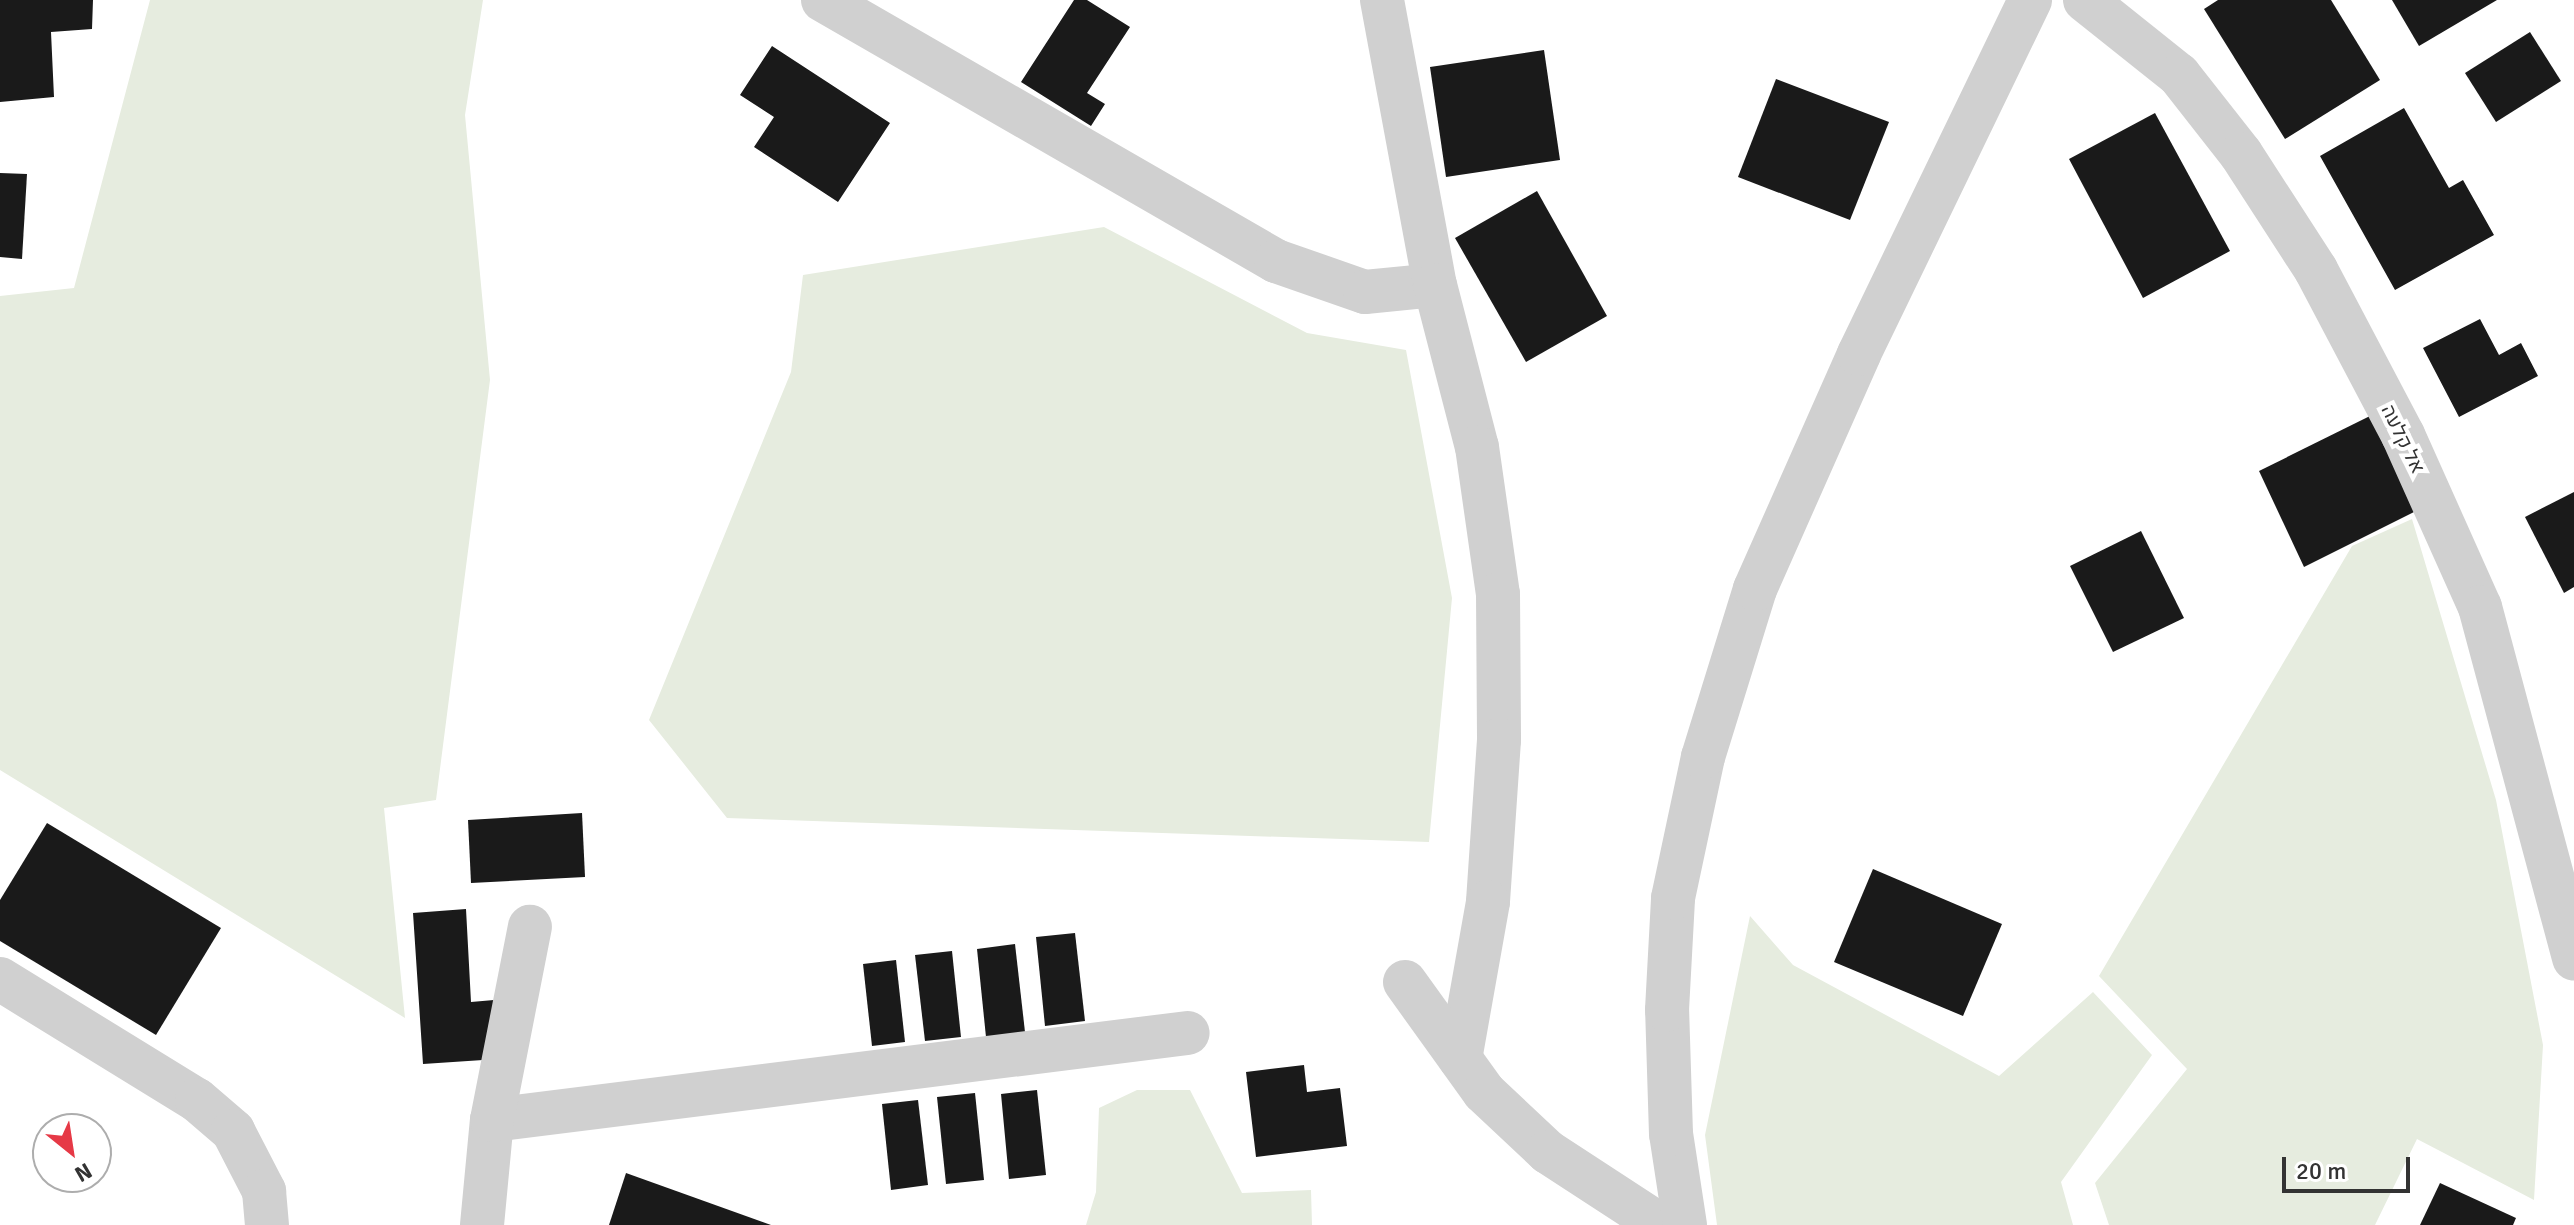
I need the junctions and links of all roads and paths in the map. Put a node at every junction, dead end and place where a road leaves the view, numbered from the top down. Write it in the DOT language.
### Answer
graph roads {
  1 [pos="823,0"];
  2 [pos="1382,0"];
  3 [pos="2030,0"];
  4 [pos="2085,0"];
  5 [pos="1435,285"];
  6 [pos="530,927"];
  7 [pos="2574,959"];
  8 [pos="0,979"];
  9 [pos="1405,982"];
  10 [pos="1188,1033"];
  11 [pos="1460,1059"];
  12 [pos="492,1120"];
  13 [pos="267,1225"];
  14 [pos="482,1225"];
  15 [pos="1660,1225"];
  16 [pos="1685,1225"];
  1 -- 5 [label="street"];
  2 -- 5 [label="street"];
  3 -- 16 [label="street"];
  4 -- 7 [label="street, אל קלעה"];
  5 -- 11 [label="street"];
  6 -- 12 [label="street"];
  8 -- 13 [label="street"];
  9 -- 11 [label="street"];
  10 -- 12 [label="street"];
  11 -- 15 [label="street"];
  12 -- 14 [label="street"];
}
